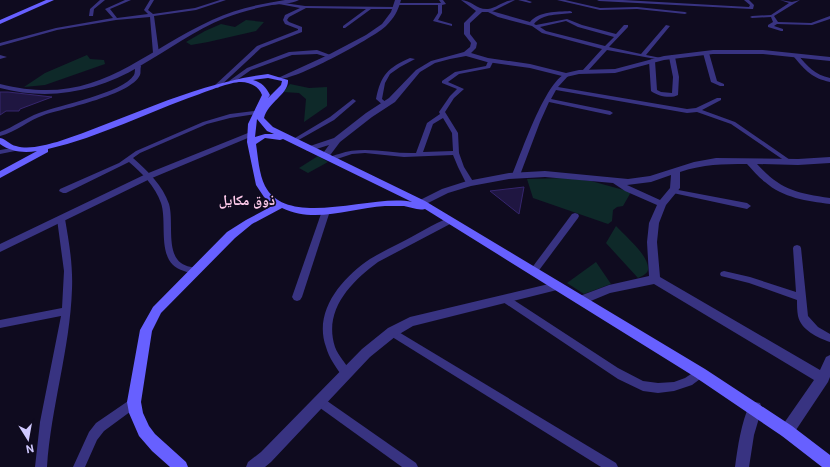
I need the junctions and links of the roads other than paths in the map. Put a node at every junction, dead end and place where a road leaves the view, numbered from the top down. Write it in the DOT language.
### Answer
graph roads {
  1 [pos="51,0"];
  2 [pos="103,0"];
  3 [pos="129,0"];
  4 [pos="152,0"];
  5 [pos="224,0"];
  6 [pos="296,0"];
  7 [pos="464,0"];
  8 [pos="512,0"];
  9 [pos="520,0"];
  10 [pos="559,0"];
  11 [pos="598,0"];
  12 [pos="682,0"];
  13 [pos="746,0"];
  14 [pos="782,0"];
  15 [pos="798,0"];
  16 [pos="440,2"];
  17 [pos="530,2"];
  18 [pos="279,3"];
  19 [pos="793,3"];
  20 [pos="397,4"];
  21 [pos="694,6"];
  22 [pos="305,7"];
  23 [pos="370,8"];
  24 [pos="555,8"];
  25 [pos="480,10"];
  26 [pos="490,11"];
  27 [pos="570,12"];
  28 [pos="562,13"];
  29 [pos="685,13"];
  30 [pos="91,15"];
  31 [pos="152,15"];
  32 [pos="772,16"];
  33 [pos="752,17"];
  34 [pos="830,17"];
  35 [pos="116,19"];
  36 [pos="0,22"];
  37 [pos="776,23"];
  38 [pos="450,25"];
  39 [pos="533,25"];
  40 [pos="626,26"];
  41 [pos="668,26"];
  42 [pos="345,27"];
  43 [pos="781,30"];
  44 [pos="618,36"];
  45 [pos="0,45"];
  46 [pos="604,48"];
  47 [pos="156,53"];
  48 [pos="706,53"];
  49 [pos="466,54"];
  50 [pos="643,55"];
  51 [pos="330,56"];
  52 [pos="796,56"];
  53 [pos="672,57"];
  54 [pos="412,59"];
  55 [pos="830,59"];
  56 [pos="491,60"];
  57 [pos="656,60"];
  58 [pos="138,66"];
  59 [pos="584,72"];
  60 [pos="566,75"];
  61 [pos="268,77"];
  62 [pos="281,78"];
  63 [pos="830,80"];
  64 [pos="232,82"];
  65 [pos="256,83"];
  66 [pos="722,85"];
  67 [pos="0,86"];
  68 [pos="216,87"];
  69 [pos="555,88"];
  70 [pos="265,95"];
  71 [pos="274,96"];
  72 [pos="719,99"];
  73 [pos="548,100"];
  74 [pos="353,101"];
  75 [pos="386,105"];
  76 [pos="698,110"];
  77 [pos="258,112"];
  78 [pos="610,113"];
  79 [pos="443,115"];
  80 [pos="0,134"];
  81 [pos="251,139"];
  82 [pos="337,140"];
  83 [pos="292,141"];
  84 [pos="57,143"];
  85 [pos="10,145"];
  86 [pos="310,149"];
  87 [pos="0,152"];
  88 [pos="456,153"];
  89 [pos="419,155"];
  90 [pos="328,157"];
  91 [pos="130,158"];
  92 [pos="830,160"];
  93 [pos="750,162"];
  94 [pos="790,162"];
  95 [pos="17,166"];
  96 [pos="676,170"];
  97 [pos="0,175"];
  98 [pos="516,175"];
  99 [pos="149,176"];
  100 [pos="615,182"];
  101 [pos="470,183"];
  102 [pos="63,191"];
  103 [pos="673,191"];
  104 [pos="398,192"];
  105 [pos="830,201"];
  106 [pos="380,204"];
  107 [pos="420,204"];
  108 [pos="662,204"];
  109 [pos="281,205"];
  110 [pos="747,206"];
  111 [pos="326,211"];
  112 [pos="575,216"];
  113 [pos="61,219"];
  114 [pos="449,221"];
  115 [pos="0,248"];
  116 [pos="796,248"];
  117 [pos="196,271"];
  118 [pos="534,271"];
  119 [pos="724,274"];
  120 [pos="655,279"];
  121 [pos="557,286"];
  122 [pos="297,297"];
  123 [pos="802,298"];
  124 [pos="506,299"];
  125 [pos="581,300"];
  126 [pos="66,311"];
  127 [pos="0,324"];
  128 [pos="392,332"];
  129 [pos="830,338"];
  130 [pos="830,361"];
  131 [pos="346,373"];
  132 [pos="700,373"];
  133 [pos="826,377"];
  134 [pos="320,401"];
  135 [pos="134,402"];
  136 [pos="755,408"];
  137 [pos="787,431"];
  138 [pos="263,462"];
  139 [pos="830,464"];
  140 [pos="41,467"];
  141 [pos="79,467"];
  142 [pos="181,467"];
  143 [pos="253,467"];
  144 [pos="412,467"];
  145 [pos="612,467"];
  146 [pos="742,467"];
  1 -- 36 [label="main road"];
  2 -- 30 [label="street"];
  3 -- 35 [label="street"];
  4 -- 31 [label="street"];
  5 -- 31 [label="street"];
  6 -- 18 [label="street"];
  7 -- 25 [label="street"];
  8 -- 26 [label="street"];
  9 -- 17 [label="street"];
  10 -- 29 [label="street"];
  11 -- 21 [label="street"];
  12 -- 21 [label="street"];
  13 -- 21 [label="street"];
  14 -- 19 [label="street"];
  15 -- 19 [label="street"];
  16 -- 20 [label="street"];
  16 -- 38 [label="street"];
  18 -- 22 [label="street"];
  18 -- 47 [label="street"];
  19 -- 32 [label="street"];
  20 -- 23 [label="street"];
  20 -- 51 [label="street"];
  22 -- 23 [label="street"];
  22 -- 68 [label="street"];
  23 -- 42 [label="street"];
  24 -- 28 [label="street"];
  25 -- 26 [label="street"];
  25 -- 49 [label="street"];
  26 -- 39 [label="street"];
  27 -- 28 [label="street"];
  28 -- 39 [label="street"];
  31 -- 35 [label="street"];
  31 -- 47 [label="street"];
  32 -- 33 [label="street"];
  32 -- 37 [label="street"];
  34 -- 37 [label="street"];
  35 -- 45 [label="street"];
  37 -- 43 [label="street"];
  39 -- 44 [label="street"];
  39 -- 46 [label="street"];
  40 -- 44 [label="street"];
  41 -- 50 [label="street"];
  44 -- 46 [label="street"];
  46 -- 50 [label="street"];
  46 -- 59 [label="street"];
  47 -- 58 [label="street"];
  48 -- 52 [label="street"];
  48 -- 53 [label="street"];
  48 -- 66 [label="street"];
  49 -- 56 [label="street"];
  49 -- 75 [label="street"];
  50 -- 57 [label="street"];
  51 -- 62 [label="street"];
  51 -- 64 [label="street"];
  52 -- 55 [label="street"];
  52 -- 63 [label="street"];
  53 -- 57 [label="street"];
  53 -- 57 [label="street"];
  54 -- 75 [label="street"];
  56 -- 60 [label="street"];
  56 -- 79 [label="street"];
  57 -- 59 [label="street"];
  58 -- 67 [label="street"];
  58 -- 80 [label="street"];
  59 -- 60 [label="street"];
  60 -- 69 [label="street"];
  61 -- 62 [label="main road"];
  61 -- 64 [label="main road"];
  61 -- 65 [label="main road"];
  62 -- 71 [label="main road"];
  64 -- 65 [label="main road"];
  64 -- 68 [label="main road"];
  65 -- 70 [label="main road"];
  68 -- 84 [label="main road"];
  69 -- 73 [label="street"];
  69 -- 76 [label="street"];
  70 -- 71 [label="main road"];
  70 -- 77 [label="main road"];
  71 -- 77 [label="main road"];
  72 -- 76 [label="street"];
  73 -- 78 [label="street"];
  73 -- 98 [label="street"];
  74 -- 83 [label="street"];
  75 -- 82 [label="street"];
  76 -- 94 [label="street"];
  77 -- 81 [label="main road"];
  77 -- 83 [label="main road"];
  77 -- 91 [label="street"];
  79 -- 88 [label="street"];
  79 -- 89 [label="street"];
  81 -- 83 [label="main road"];
  81 -- 99 [label="street"];
  81 -- 109 [label="main road"];
  82 -- 86 [label="street"];
  82 -- 90 [label="street"];
  83 -- 86 [label="main road"];
  84 -- 85 [label="main road"];
  84 -- 95 [label="main road"];
  85 -- 87 [label="street"];
  85 -- 87 [label="street"];
  85 -- 95 [label="main road"];
  86 -- 90 [label="main road"];
  88 -- 89 [label="street"];
  88 -- 101 [label="street"];
  89 -- 90 [label="street"];
  90 -- 104 [label="main road"];
  91 -- 99 [label="street"];
  91 -- 102 [label="street"];
  92 -- 94 [label="street"];
  93 -- 94 [label="street"];
  93 -- 96 [label="street"];
  93 -- 105 [label="street"];
  95 -- 97 [label="main road"];
  96 -- 100 [label="street"];
  96 -- 103 [label="street"];
  98 -- 100 [label="street"];
  98 -- 101 [label="street"];
  99 -- 113 [label="street"];
  99 -- 117 [label="street"];
  100 -- 108 [label="street"];
  101 -- 107 [label="street"];
  103 -- 108 [label="street"];
  103 -- 110 [label="street"];
  104 -- 106 [label="main road"];
  104 -- 107 [label="main road"];
  106 -- 107 [label="main road"];
  106 -- 111 [label="main road"];
  107 -- 114 [label="main road"];
  108 -- 120 [label="street"];
  109 -- 111 [label="main road"];
  109 -- 117 [label="main road"];
  111 -- 122 [label="street"];
  112 -- 118 [label="street"];
  113 -- 115 [label="street"];
  113 -- 126 [label="street"];
  114 -- 118 [label="main road"];
  114 -- 131 [label="street"];
  116 -- 123 [label="street"];
  117 -- 135 [label="main road"];
  118 -- 121 [label="main road"];
  119 -- 123 [label="street"];
  120 -- 125 [label="street"];
  120 -- 133 [label="street"];
  121 -- 124 [label="street"];
  121 -- 125 [label="main road"];
  123 -- 129 [label="street"];
  124 -- 128 [label="street"];
  124 -- 132 [label="street"];
  125 -- 132 [label="main road"];
  126 -- 127 [label="street"];
  126 -- 140 [label="street"];
  128 -- 131 [label="street"];
  128 -- 145 [label="street"];
  130 -- 133 [label="street"];
  131 -- 134 [label="street"];
  132 -- 136 [label="main road"];
  133 -- 137 [label="street"];
  134 -- 138 [label="street"];
  134 -- 144 [label="street"];
  135 -- 141 [label="street"];
  135 -- 142 [label="main road"];
  136 -- 137 [label="main road"];
  136 -- 146 [label="street"];
  137 -- 139 [label="main road"];
  138 -- 143 [label="street"];
}
